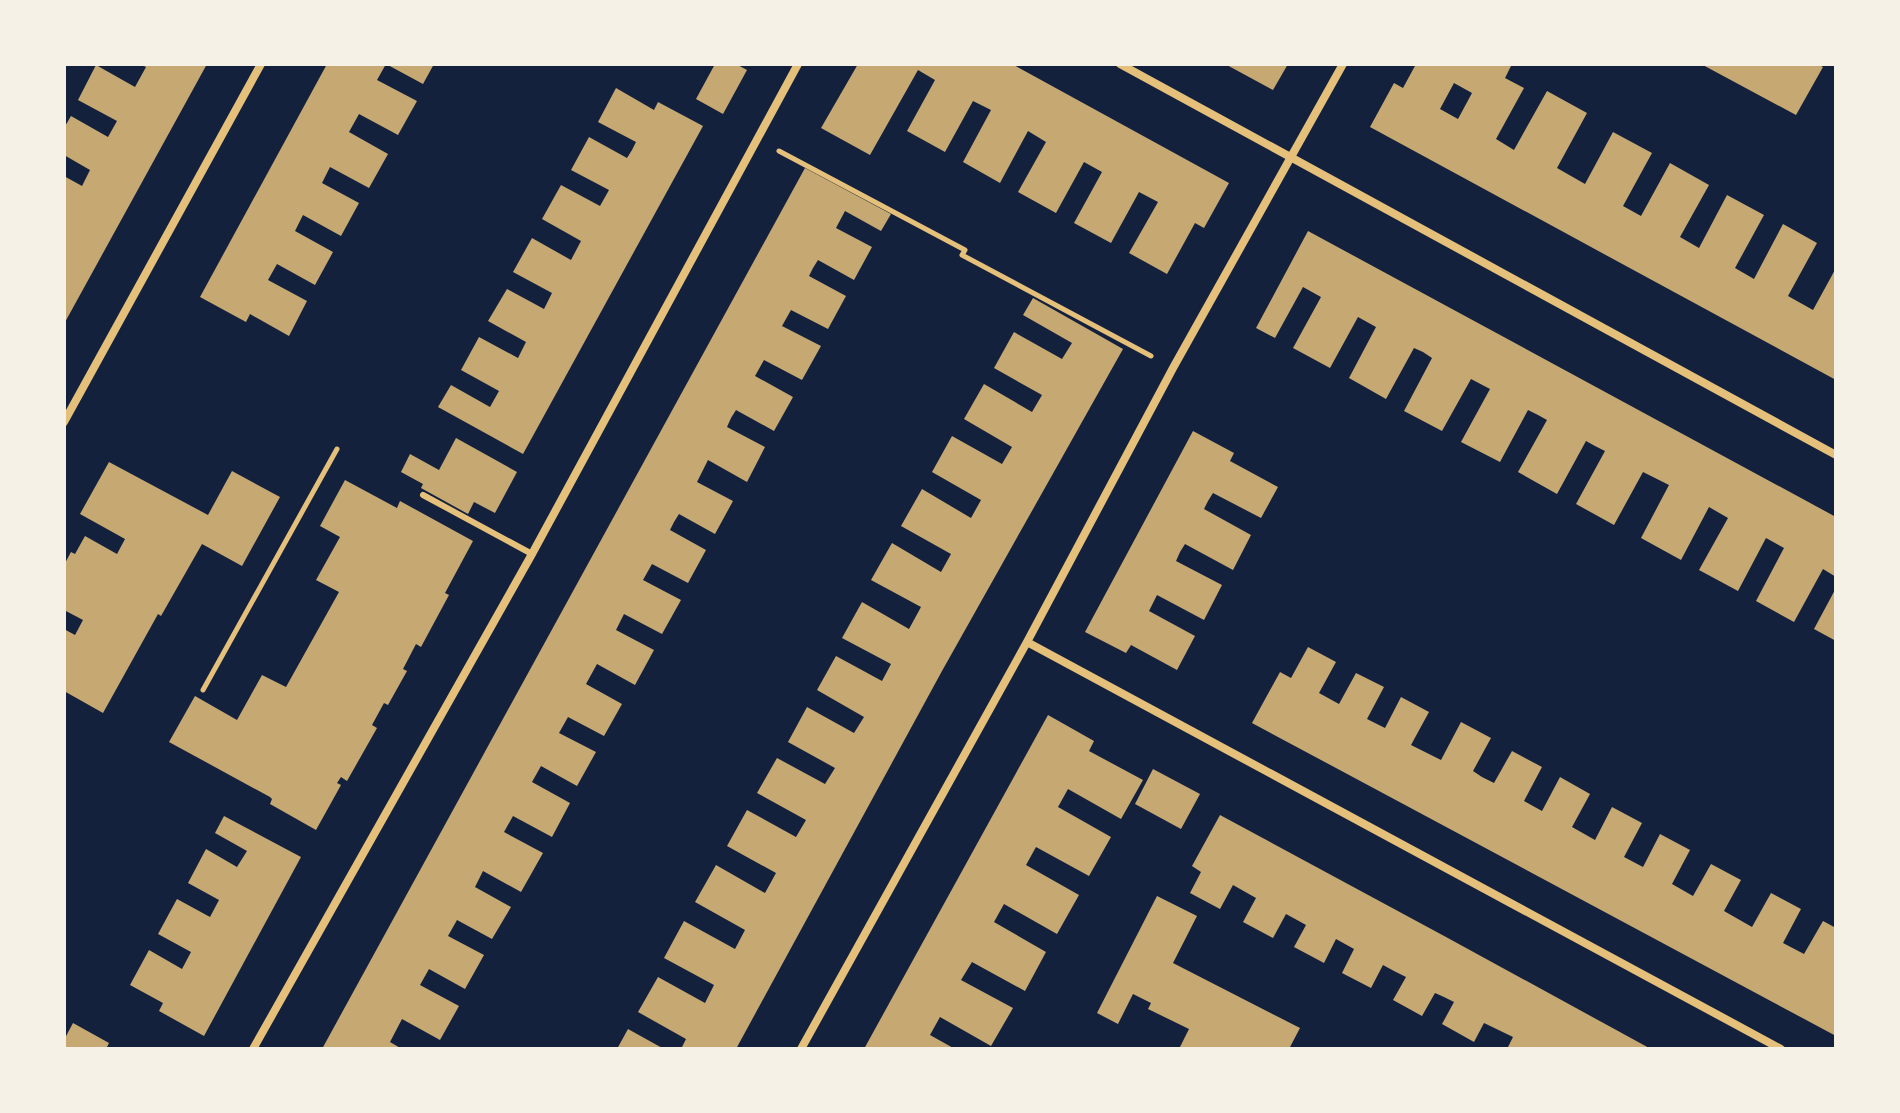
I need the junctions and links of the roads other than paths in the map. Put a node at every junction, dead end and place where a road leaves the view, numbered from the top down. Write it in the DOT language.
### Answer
graph roads {
  1 [pos="261,64"];
  2 [pos="798,64"];
  3 [pos="1120,64"];
  4 [pos="1343,64"];
  5 [pos="1291,157"];
  6 [pos="64,422"];
  7 [pos="1836,455"];
  8 [pos="423,495"];
  9 [pos="532,554"];
  10 [pos="1027,642"];
  11 [pos="253,1049"];
  12 [pos="801,1049"];
  13 [pos="1781,1049"];
  1 -- 6 [label="street"];
  2 -- 9 [label="street"];
  3 -- 5 [label="street"];
  4 -- 5 [label="street"];
  5 -- 7 [label="street"];
  5 -- 10 [label="street"];
  8 -- 9 [label="lane"];
  9 -- 11 [label="street"];
  10 -- 12 [label="street"];
  10 -- 13 [label="street"];
}
